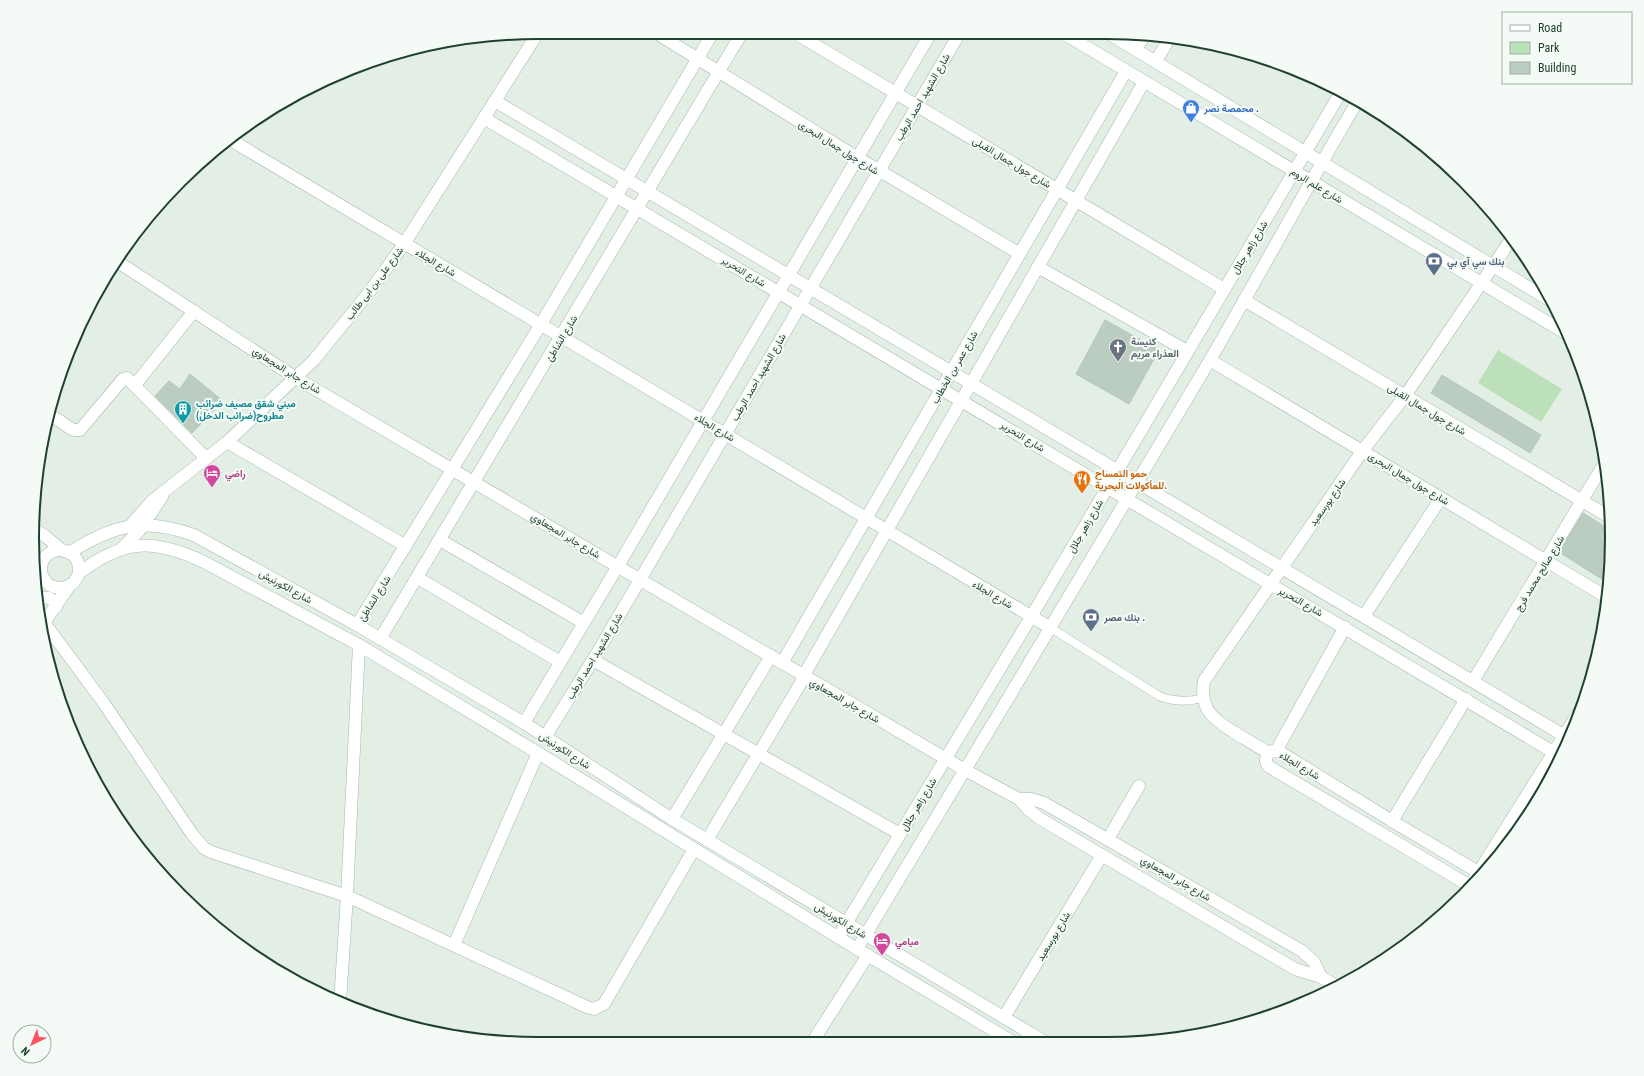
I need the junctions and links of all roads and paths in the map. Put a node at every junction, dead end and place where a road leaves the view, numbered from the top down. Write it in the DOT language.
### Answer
graph roads {
  1 [pos="534,39"];
  2 [pos="666,39"];
  3 [pos="709,39"];
  4 [pos="738,39"];
  5 [pos="805,39"];
  6 [pos="927,39"];
  7 [pos="956,39"];
  8 [pos="1073,39"];
  9 [pos="1119,39"];
  10 [pos="1142,40"];
  11 [pos="1167,43"];
  12 [pos="1136,50"];
  13 [pos="698,59"];
  14 [pos="1156,61"];
  15 [pos="1126,71"];
  16 [pos="719,72"];
  17 [pos="1144,82"];
  18 [pos="896,93"];
  19 [pos="1338,96"];
  20 [pos="495,101"];
  21 [pos="1355,105"];
  22 [pos="917,106"];
  23 [pos="484,118"];
  24 [pos="234,142"];
  25 [pos="1305,153"];
  26 [pos="858,158"];
  27 [pos="1321,162"];
  28 [pos="879,171"];
  29 [pos="1294,171"];
  30 [pos="627,179"];
  31 [pos="1310,181"];
  32 [pos="1057,189"];
  33 [pos="648,192"];
  34 [pos="617,196"];
  35 [pos="1076,201"];
  36 [pos="638,208"];
  37 [pos="1508,243"];
  38 [pos="404,244"];
  39 [pos="1020,254"];
  40 [pos="121,264"];
  41 [pos="1493,266"];
  42 [pos="1038,267"];
  43 [pos="789,275"];
  44 [pos="1481,282"];
  45 [pos="810,288"];
  46 [pos="1224,288"];
  47 [pos="779,292"];
  48 [pos="1542,295"];
  49 [pos="1244,300"];
  50 [pos="801,305"];
  51 [pos="194,311"];
  52 [pos="541,324"];
  53 [pos="1559,329"];
  54 [pos="562,336"];
  55 [pos="1187,351"];
  56 [pos="1210,360"];
  57 [pos="951,372"];
  58 [pos="296,378"];
  59 [pos="971,383"];
  60 [pos="135,385"];
  61 [pos="942,388"];
  62 [pos="1405,396"];
  63 [pos="962,400"];
  64 [pos="54,418"];
  65 [pos="704,421"];
  66 [pos="725,434"];
  67 [pos="227,442"];
  68 [pos="1363,450"];
  69 [pos="206,458"];
  70 [pos="453,469"];
  71 [pos="1117,470"];
  72 [pos="1600,470"];
  73 [pos="475,482"];
  74 [pos="1137,482"];
  75 [pos="1108,486"];
  76 [pos="1128,498"];
  77 [pos="1441,498"];
  78 [pos="1582,501"];
  79 [pos="1604,515"];
  80 [pos="866,518"];
  81 [pos="137,525"];
  82 [pos="178,529"];
  83 [pos="887,530"];
  84 [pos="39,532"];
  85 [pos="440,540"];
  86 [pos="154,546"];
  87 [pos="406,546"];
  88 [pos="122,548"];
  89 [pos="170,548"];
  90 [pos="61,552"];
  91 [pos="39,553"];
  92 [pos="1547,561"];
  93 [pos="618,566"];
  94 [pos="1281,567"];
  95 [pos="79,573"];
  96 [pos="42,577"];
  97 [pos="418,578"];
  98 [pos="640,579"];
  99 [pos="1270,583"];
  100 [pos="70,585"];
  101 [pos="1602,594"];
  102 [pos="43,598"];
  103 [pos="56,607"];
  104 [pos="1364,616"];
  105 [pos="1031,617"];
  106 [pos="46,618"];
  107 [pos="584,623"];
  108 [pos="357,625"];
  109 [pos="1344,627"];
  110 [pos="1051,628"];
  111 [pos="48,630"];
  112 [pos="380,639"];
  113 [pos="359,645"];
  114 [pos="772,656"];
  115 [pos="593,660"];
  116 [pos="560,662"];
  117 [pos="782,663"];
  118 [pos="804,676"];
  119 [pos="1473,681"];
  120 [pos="1204,698"];
  121 [pos="1466,699"];
  122 [pos="524,723"];
  123 [pos="723,735"];
  124 [pos="1564,736"];
  125 [pos="545,737"];
  126 [pos="538,752"];
  127 [pos="1272,752"];
  128 [pos="758,754"];
  129 [pos="1557,754"];
  130 [pos="1554,758"];
  131 [pos="945,759"];
  132 [pos="965,770"];
  133 [pos="1139,786"];
  134 [pos="1344,792"];
  135 [pos="1018,799"];
  136 [pos="1336,807"];
  137 [pos="672,819"];
  138 [pos="1392,821"];
  139 [pos="900,834"];
  140 [pos="1108,839"];
  141 [pos="707,840"];
  142 [pos="1497,848"];
  143 [pos="694,849"];
  144 [pos="1102,855"];
  145 [pos="1477,871"];
  146 [pos="1465,885"];
  147 [pos="347,896"];
  148 [pos="846,923"];
  149 [pos="865,934"];
  150 [pos="838,937"];
  151 [pos="454,945"];
  152 [pos="857,949"];
  153 [pos="868,955"];
  154 [pos="1321,977"];
  155 [pos="1332,983"];
  156 [pos="340,996"];
  157 [pos="1004,1017"];
  158 [pos="816,1037"];
  159 [pos="1005,1037"];
  160 [pos="1037,1037"];
  1 -- 20 [label="street, شارع على بن ابى طالب"];
  2 -- 13 [label="street, شارع جول جمال البحرى"];
  3 -- 13 [label="street, شارع الشاطئ"];
  4 -- 16 [label="street, شارع الشاطئ"];
  5 -- 18 [label="street, شارع جول جمال القبلى"];
  6 -- 18 [label="street"];
  7 -- 22 [label="street, شارع الشهيد احمد الرطب"];
  8 -- 15 [label="street, شارع علم الروم"];
  9 -- 12 [label="street"];
  10 -- 12 [label="street"];
  11 -- 14 [label="street"];
  12 -- 14 [label="street"];
  13 -- 16 [label="street, شارع جول جمال البحرى"];
  13 -- 30 [label="street, شارع الشاطئ"];
  14 -- 25 [label="street"];
  15 -- 17 [label="street, شارع علم الروم"];
  15 -- 32 [label="street, شارع عمر بن الخطاب"];
  16 -- 26 [label="street, شارع جول جمال البحرى"];
  16 -- 33 [label="street, شارع الشاطئ"];
  17 -- 29 [label="street, شارع علم الروم"];
  17 -- 35 [label="street"];
  18 -- 22 [label="street, شارع جول جمال القبلى"];
  18 -- 26 [label="street"];
  19 -- 25 [label="street, شارع زاهر جلال"];
  20 -- 23 [label="street, شارع على بن ابى طالب"];
  20 -- 30 [label="street, شارع التحرير"];
  21 -- 27 [label="street, شارع زاهر جلال"];
  22 -- 28 [label="street, شارع الشهيد احمد الرطب"];
  22 -- 32 [label="street, شارع جول جمال القبلى"];
  23 -- 34 [label="street, شارع التحرير"];
  23 -- 38 [label="street, شارع على بن ابى طالب"];
  24 -- 38 [label="street, شارع الجلاء"];
  25 -- 27 [label="street"];
  25 -- 29 [label="street, شارع زاهر جلال"];
  26 -- 28 [label="street, شارع جول جمال البحرى"];
  26 -- 43 [label="street"];
  27 -- 31 [label="street, شارع زاهر جلال"];
  27 -- 41 [label="street"];
  28 -- 39 [label="street, شارع جول جمال البحرى"];
  28 -- 45 [label="street, شارع الشهيد احمد الرطب"];
  29 -- 31 [label="street, شارع علم الروم"];
  29 -- 46 [label="street, شارع زاهر جلال"];
  30 -- 33 [label="street, شارع التحرير"];
  30 -- 34 [label="street, شارع الشاطئ"];
  31 -- 44 [label="street, شارع علم الروم"];
  31 -- 49 [label="street, شارع زاهر جلال"];
  32 -- 35 [label="street, شارع جول جمال القبلى"];
  32 -- 39 [label="street, شارع عمر بن الخطاب"];
  33 -- 36 [label="street, شارع الشاطئ"];
  33 -- 43 [label="street, شارع التحرير"];
  34 -- 36 [label="street, شارع التحرير"];
  34 -- 52 [label="street, شارع الشاطئ"];
  35 -- 42 [label="street"];
  35 -- 46 [label="street, شارع جول جمال القبلى"];
  36 -- 47 [label="street, شارع التحرير"];
  36 -- 54 [label="street, شارع الشاطئ"];
  37 -- 41 [label="street, شارع بورسعيد"];
  38 -- 52 [label="street, شارع الجلاء"];
  38 -- 58 [label="street, شارع على بن ابى طالب"];
  39 -- 57 [label="street, شارع عمر بن الخطاب"];
  40 -- 51 [label="street, شارع جابر المجعاوي"];
  41 -- 44 [label="street, شارع بورسعيد"];
  41 -- 48 [label="street"];
  42 -- 55 [label="street"];
  42 -- 59 [label="street"];
  43 -- 45 [label="street, شارع التحرير"];
  43 -- 47 [label="street"];
  44 -- 53 [label="street, شارع علم الروم"];
  44 -- 62 [label="street, شارع بورسعيد"];
  45 -- 50 [label="street, شارع الشهيد احمد الرطب"];
  45 -- 57 [label="street, شارع التحرير"];
  46 -- 55 [label="street, شارع زاهر جلال"];
  47 -- 50 [label="street, شارع التحرير"];
  47 -- 65 [label="street"];
  49 -- 56 [label="street, شارع زاهر جلال"];
  49 -- 62 [label="street, شارع جول جمال القبلى"];
  50 -- 61 [label="street, شارع التحرير"];
  50 -- 66 [label="street, شارع الشهيد احمد الرطب"];
  51 -- 58 [label="street, شارع جابر المجعاوي"];
  51 -- 60 [label="street"];
  52 -- 54 [label="street, شارع الجلاء"];
  52 -- 70 [label="street, شارع الشاطئ"];
  54 -- 65 [label="street, شارع الجلاء"];
  54 -- 73 [label="street, شارع الشاطئ"];
  55 -- 71 [label="street, شارع زاهر جلال"];
  56 -- 68 [label="street, شارع جول جمال البحرى"];
  56 -- 74 [label="street, شارع زاهر جلال"];
  57 -- 59 [label="street, شارع التحرير"];
  57 -- 61 [label="street, شارع عمر بن الخطاب"];
  58 -- 67 [label="street, شارع على بن ابى طالب"];
  58 -- 70 [label="street, شارع جابر المجعاوي"];
  59 -- 63 [label="street"];
  59 -- 71 [label="street, شارع التحرير"];
  60 -- 64 [label="street"];
  60 -- 69 [label="street"];
  61 -- 63 [label="street, شارع التحرير"];
  61 -- 80 [label="street, شارع عمر بن الخطاب"];
  62 -- 68 [label="street, شارع بورسعيد"];
  62 -- 78 [label="street, شارع جول جمال القبلى"];
  63 -- 75 [label="street, شارع التحرير"];
  63 -- 83 [label="street"];
  65 -- 66 [label="street, شارع الجلاء"];
  65 -- 93 [label="street"];
  66 -- 80 [label="street, شارع الجلاء"];
  66 -- 98 [label="street, شارع الشهيد احمد الرطب"];
  67 -- 69 [label="street, شارع على بن ابى طالب"];
  67 -- 87 [label="street"];
  68 -- 77 [label="street, شارع جول جمال البحرى"];
  68 -- 94 [label="street, شارع بورسعيد"];
  69 -- 81 [label="street, شارع على بن ابى طالب"];
  70 -- 73 [label="street, شارع جابر المجعاوي"];
  70 -- 87 [label="street, شارع الشاطئ"];
  71 -- 74 [label="street, شارع التحرير"];
  71 -- 75 [label="street, شارع زاهر جلال"];
  72 -- 78 [label="street, شارع صالح محمد فرج"];
  73 -- 85 [label="street, شارع الشاطئ"];
  73 -- 93 [label="street, شارع جابر المجعاوي"];
  74 -- 76 [label="street, شارع زاهر جلال"];
  74 -- 94 [label="street, شارع التحرير"];
  75 -- 76 [label="street, شارع التحرير"];
  75 -- 105 [label="street, شارع زاهر جلال"];
  76 -- 99 [label="street, شارع التحرير"];
  76 -- 110 [label="street, شارع زاهر جلال"];
  77 -- 92 [label="street, شارع جول جمال البحرى"];
  77 -- 104 [label="street"];
  78 -- 79 [label="street, شارع جول جمال القبلى"];
  78 -- 92 [label="street, شارع صالح محمد فرج"];
  80 -- 83 [label="street, شارع الجلاء"];
  80 -- 117 [label="street, شارع عمر بن الخطاب"];
  81 -- 82 [label="street, شارع الكورنيش"];
  81 -- 86 [label="street"];
  81 -- 88 [label="street, شارع على بن ابى طالب"];
  81 -- 90 [label="street, شارع الكورنيش"];
  82 -- 89 [label="street"];
  82 -- 108 [label="street, شارع الكورنيش"];
  83 -- 105 [label="street, شارع الجلاء"];
  83 -- 118 [label="street"];
  84 -- 90 [label="street"];
  85 -- 97 [label="street, شارع الشاطئ"];
  85 -- 107 [label="street"];
  86 -- 88 [label="street, شارع الكورنيش"];
  86 -- 89 [label="street, شارع الكورنيش"];
  87 -- 108 [label="street, شارع الشاطئ"];
  88 -- 95 [label="street, شارع الكورنيش"];
  89 -- 113 [label="street, شارع الكورنيش"];
  90 -- 91 [label="street, شارع الكورنيش"];
  90 -- 95 [label="street"];
  90 -- 96 [label="street"];
  92 -- 101 [label="street, شارع جول جمال البحرى"];
  92 -- 119 [label="street, شارع صالح محمد فرج"];
  93 -- 98 [label="street, شارع جابر المجعاوي"];
  93 -- 107 [label="street"];
  94 -- 99 [label="street, شارع بورسعيد"];
  94 -- 104 [label="street, شارع التحرير"];
  95 -- 100 [label="street"];
  96 -- 100 [label="street"];
  97 -- 112 [label="street, شارع الشاطئ"];
  97 -- 116 [label="street"];
  98 -- 114 [label="street, شارع جابر المجعاوي"];
  98 -- 115 [label="street, شارع الشهيد احمد الرطب"];
  99 -- 109 [label="street, شارع التحرير"];
  99 -- 120 [label="street, شارع بورسعيد"];
  100 -- 103 [label="street"];
  102 -- 103 [label="street"];
  103 -- 106 [label="street"];
  104 -- 119 [label="street, شارع التحرير"];
  105 -- 110 [label="street, شارع الجلاء"];
  105 -- 131 [label="street, شارع زاهر جلال"];
  107 -- 116 [label="street"];
  108 -- 112 [label="street, شارع الكورنيش"];
  109 -- 121 [label="street, شارع التحرير"];
  109 -- 127 [label="street"];
  110 -- 120 [label="lane, شارع الجلاء"];
  110 -- 132 [label="street, شارع زاهر جلال"];
  111 -- 147 [label="street"];
  112 -- 122 [label="street, شارع الكورنيش"];
  113 -- 126 [label="street, شارع الكورنيش"];
  113 -- 147 [label="street"];
  114 -- 117 [label="street, شارع جابر المجعاوي"];
  114 -- 123 [label="street"];
  115 -- 123 [label="street"];
  115 -- 125 [label="street, شارع الشهيد احمد الرطب"];
  116 -- 122 [label="street"];
  117 -- 118 [label="street, شارع جابر المجعاوي"];
  118 -- 128 [label="street"];
  118 -- 131 [label="street, شارع جابر المجعاوي"];
  119 -- 124 [label="street, شارع التحرير"];
  120 -- 127 [label="street"];
  121 -- 129 [label="street, شارع التحرير"];
  121 -- 138 [label="street"];
  122 -- 125 [label="street, شارع الكورنيش"];
  123 -- 128 [label="street"];
  123 -- 137 [label="street"];
  125 -- 137 [label="street, شارع الكورنيش"];
  126 -- 143 [label="street, شارع الكورنيش"];
  126 -- 151 [label="street"];
  127 -- 134 [label="street, شارع الجلاء"];
  127 -- 136 [label="street, شارع الجلاء"];
  128 -- 139 [label="street"];
  128 -- 141 [label="street"];
  130 -- 142 [label="street"];
  131 -- 132 [label="street, شارع جابر المجعاوي"];
  131 -- 139 [label="street, شارع زاهر جلال"];
  132 -- 135 [label="street, شارع جابر المجعاوي"];
  132 -- 149 [label="street, شارع زاهر جلال"];
  133 -- 140 [label="street"];
  134 -- 136 [label="street"];
  134 -- 138 [label="street, شارع الجلاء"];
  135 -- 140 [label="street, شارع جابر المجعاوي"];
  135 -- 144 [label="street, شارع جابر المجعاوي"];
  136 -- 146 [label="street, شارع الجلاء"];
  137 -- 141 [label="street, شارع الكورنيش"];
  138 -- 145 [label="street, شارع الجلاء"];
  139 -- 148 [label="street, شارع زاهر جلال"];
  140 -- 154 [label="street, شارع جابر المجعاوي"];
  141 -- 148 [label="street, شارع الكورنيش"];
  143 -- 150 [label="street, شارع الكورنيش"];
  143 -- 151 [label="street"];
  144 -- 154 [label="street, شارع جابر المجعاوي"];
  144 -- 157 [label="street, شارع بورسعيد"];
  147 -- 151 [label="street"];
  147 -- 156 [label="street"];
  148 -- 149 [label="street, شارع الكورنيش"];
  148 -- 150 [label="street, شارع زاهر جلال"];
  149 -- 152 [label="street, شارع زاهر جلال"];
  149 -- 157 [label="street, شارع الكورنيش"];
  150 -- 152 [label="street, شارع الكورنيش"];
  152 -- 153 [label="street, شارع الكورنيش"];
  153 -- 158 [label="street"];
  153 -- 159 [label="street, شارع الكورنيش"];
  154 -- 155 [label="street, شارع جابر المجعاوي"];
  157 -- 160 [label="street, شارع الكورنيش"];
}
